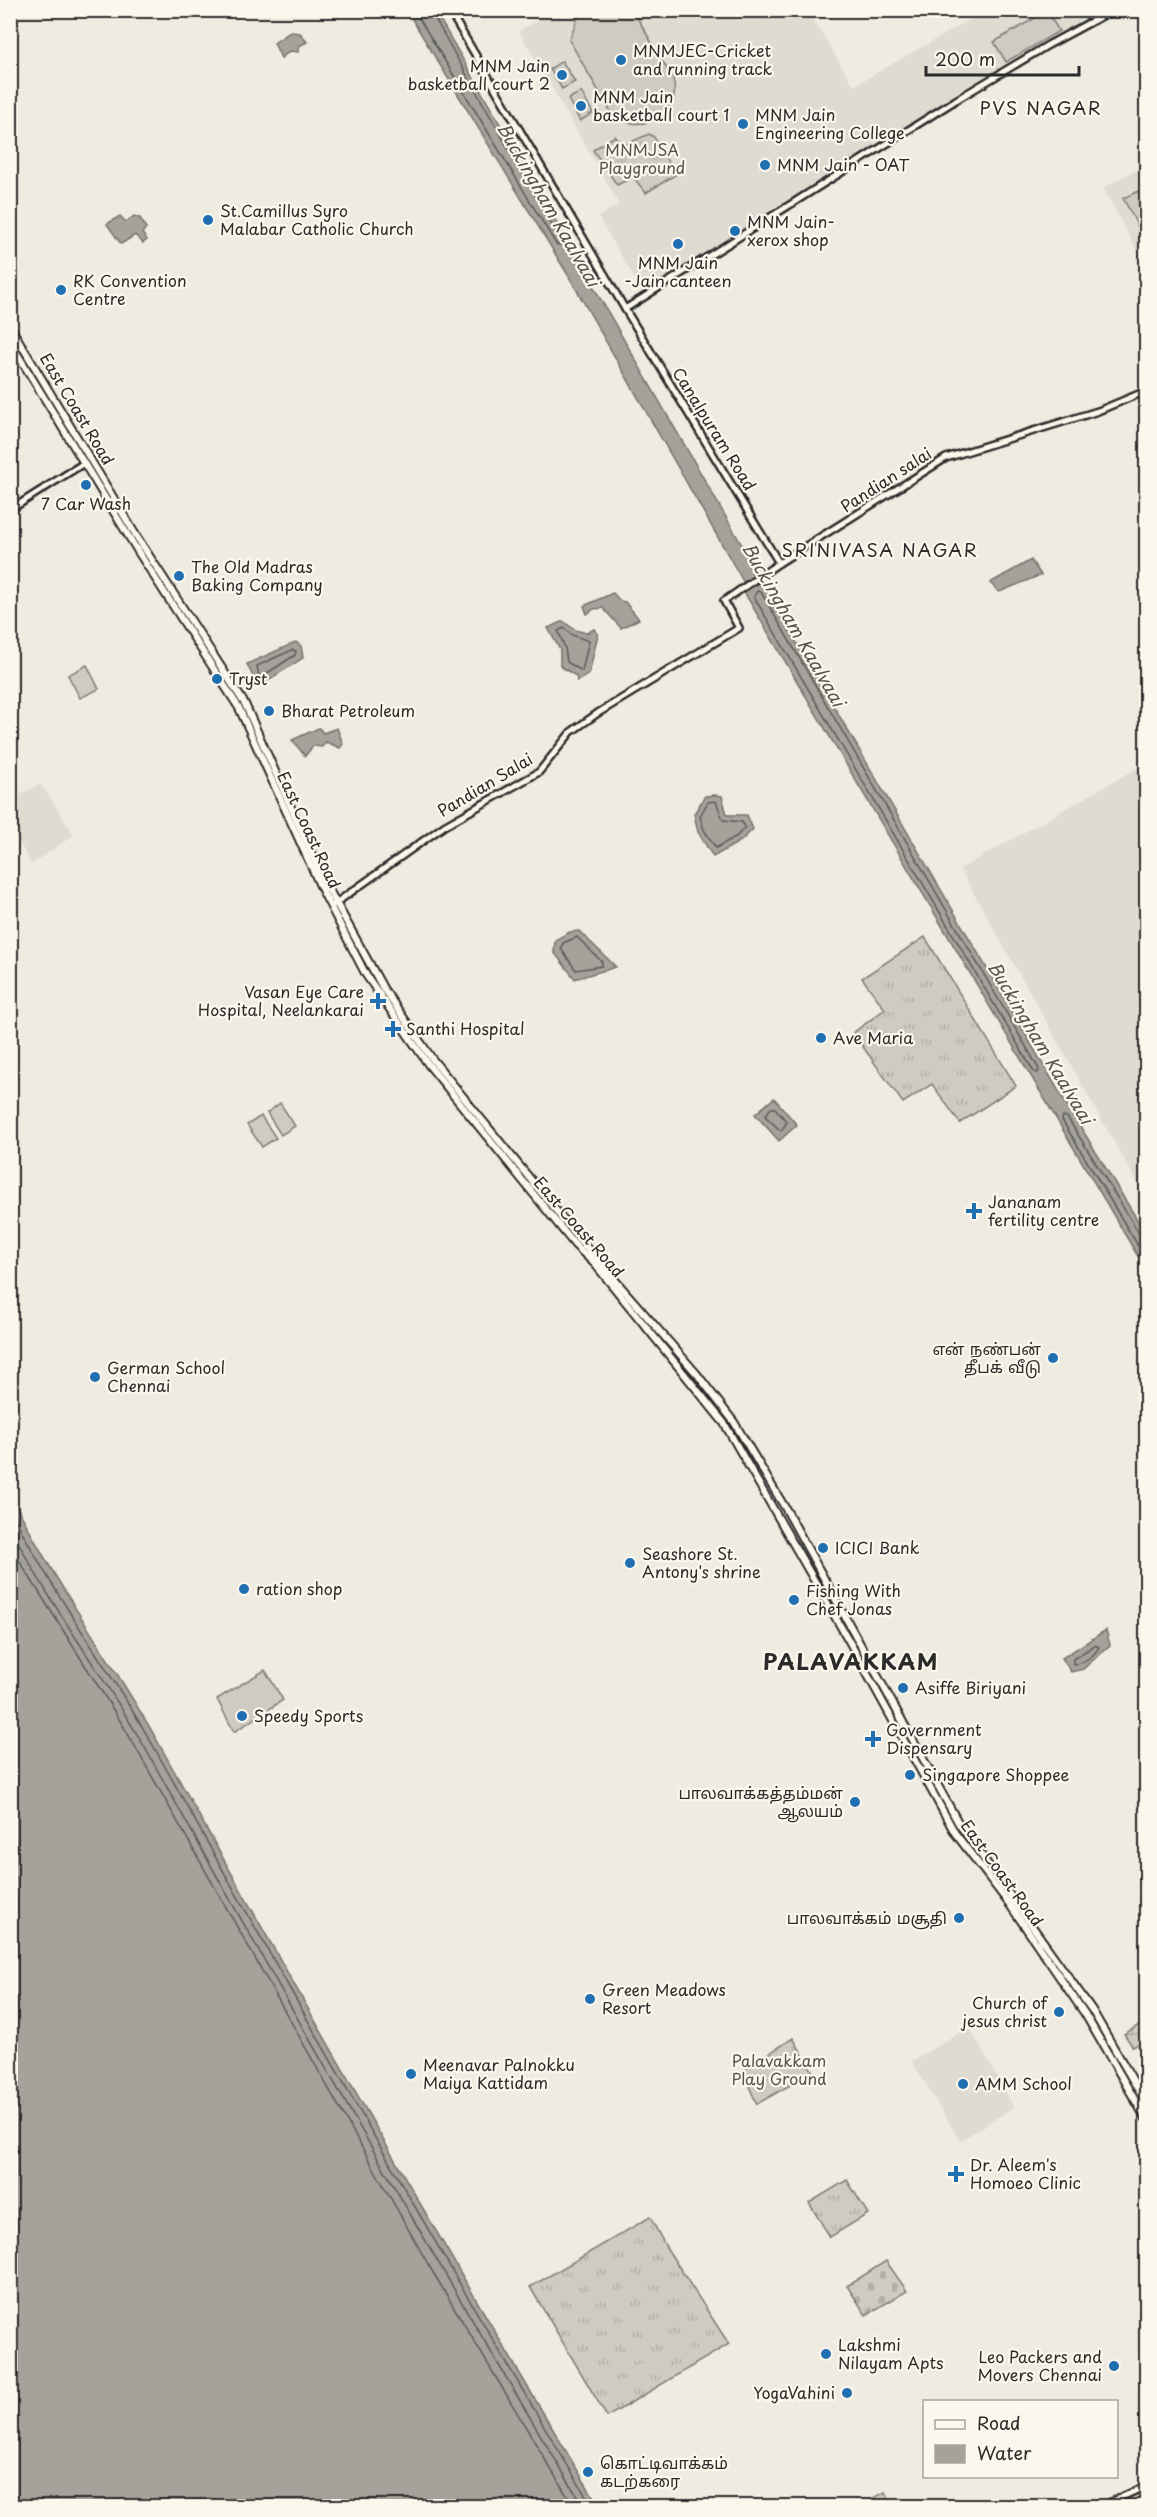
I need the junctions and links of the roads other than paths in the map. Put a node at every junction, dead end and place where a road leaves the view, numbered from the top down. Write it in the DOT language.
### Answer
graph roads {
  1 [pos="449,10"];
  2 [pos="1113,10"];
  3 [pos="1144,10"];
  4 [pos="1146,17"];
  5 [pos="625,309"];
  6 [pos="10,326"];
  7 [pos="10,342"];
  8 [pos="1146,391"];
  9 [pos="84,463"];
  10 [pos="10,510"];
  11 [pos="779,563"];
  12 [pos="724,601"];
  13 [pos="270,770"];
  14 [pos="334,904"];
  15 [pos="1146,2103"];
  16 [pos="1146,2119"];
  17 [pos="1146,2486"];
  18 [pos="1102,2506"];
  1 -- 5 [label="street, Canalpuram Road"];
  2 -- 5 [label="street"];
  3 -- 4 [label="street"];
  5 -- 11 [label="street, Canalpuram Road"];
  6 -- 13 [label="main road, East Coast Road"];
  7 -- 9 [label="main road, East Coast Road"];
  8 -- 11 [label="street, Pandian salai"];
  9 -- 10 [label="street"];
  9 -- 13 [label="main road, East Coast Road"];
  11 -- 12 [label="street, Pandian salai"];
  12 -- 14 [label="street, Pandian Salai"];
  13 -- 14 [label="main road, East Coast Road"];
  14 -- 15 [label="main road, East Coast Road"];
  14 -- 16 [label="main road, East Coast Road"];
  17 -- 18 [label="street"];
}
